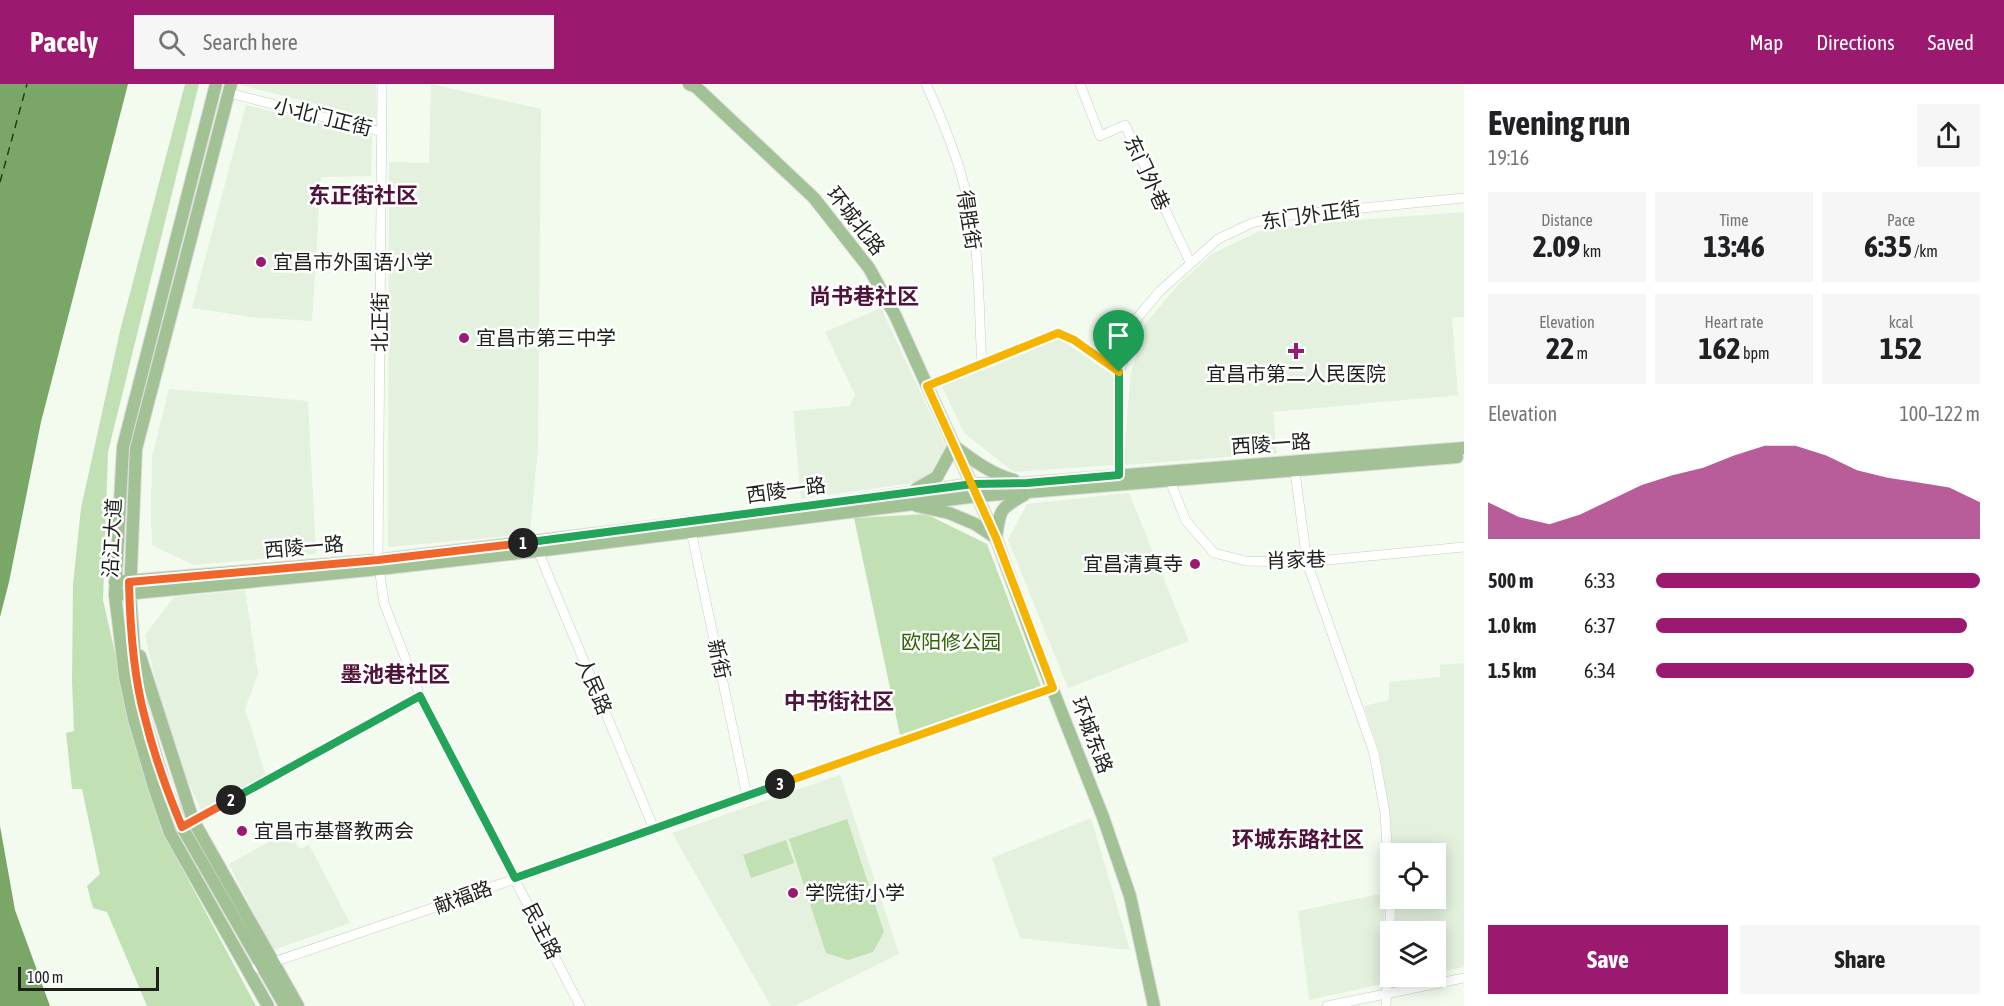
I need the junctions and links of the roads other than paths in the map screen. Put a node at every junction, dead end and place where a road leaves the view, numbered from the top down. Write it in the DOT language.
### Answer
graph roads {
  1 [pos="216,84"];
  2 [pos="382,84"];
  3 [pos="926,84"];
  4 [pos="1080,84"];
  5 [pos="694,85"];
  6 [pos="230,88"];
  7 [pos="382,132"];
  8 [pos="1464,198"];
  9 [pos="1190,262"];
  10 [pos="982,363"];
  11 [pos="1119,372"];
  12 [pos="927,386"];
  13 [pos="954,446"];
  14 [pos="1464,448"];
  15 [pos="1464,456"];
  16 [pos="1295,471"];
  17 [pos="1119,475"];
  18 [pos="1170,481"];
  19 [pos="1027,488"];
  20 [pos="976,490"];
  21 [pos="909,499"];
  22 [pos="690,526"];
  23 [pos="996,538"];
  24 [pos="536,546"];
  25 [pos="1464,547"];
  26 [pos="1307,562"];
  27 [pos="378,564"];
  28 [pos="115,588"];
  29 [pos="130,588"];
  30 [pos="1053,688"];
  31 [pos="420,696"];
  32 [pos="747,796"];
  33 [pos="188,824"];
  34 [pos="654,829"];
  35 [pos="1387,843"];
  36 [pos="515,878"];
  37 [pos="1390,909"];
  38 [pos="267,964"];
  39 [pos="247,971"];
  40 [pos="1464,978"];
  41 [pos="1386,994"];
  42 [pos="268,1006"];
  43 [pos="285,1006"];
  44 [pos="298,1006"];
  45 [pos="580,1006"];
  46 [pos="1155,1006"];
  47 [pos="1327,1006"];
  48 [pos="1386,1006"];
  1 -- 28 [label="main road, 沿江大道"];
  2 -- 7 [label="street, 北正街"];
  3 -- 10 [label="street, 得胜街"];
  4 -- 9 [label="street, 东门外巷"];
  5 -- 12 [label="main road, 环城北路"];
  6 -- 7 [label="street, 小北门正街"];
  6 -- 29 [label="main road, 沿江大道"];
  7 -- 27 [label="street, 北正街"];
  8 -- 9 [label="street, 东门外正街"];
  9 -- 11 [label="street, 东门外正街"];
  10 -- 11 [label="street"];
  10 -- 12 [label="street"];
  11 -- 17 [label="street, 东门外正街"];
  12 -- 13 [label="main road, 环城北路"];
  13 -- 19 [label="main road"];
  13 -- 20 [label="main road, 环城北路"];
  13 -- 21 [label="main road"];
  14 -- 17 [label="main road, 西陵一路"];
  15 -- 16 [label="main road, 西陵一路"];
  16 -- 18 [label="main road, 西陵一路"];
  16 -- 26 [label="street"];
  17 -- 19 [label="main road, 西陵一路"];
  18 -- 19 [label="main road, 西陵一路"];
  18 -- 26 [label="street, 肖家巷"];
  19 -- 20 [label="main road, 西陵一路"];
  19 -- 23 [label="main road"];
  20 -- 21 [label="main road, 西陵一路"];
  20 -- 23 [label="main road, 环城东路"];
  21 -- 22 [label="main road, 西陵一路"];
  21 -- 23 [label="main road"];
  22 -- 24 [label="main road, 西陵一路"];
  22 -- 32 [label="street, 新街"];
  23 -- 30 [label="main road, 环城东路"];
  24 -- 27 [label="main road, 西陵一路"];
  24 -- 34 [label="street, 人民路"];
  25 -- 26 [label="street, 肖家巷"];
  26 -- 35 [label="street"];
  27 -- 29 [label="main road, 西陵一路"];
  27 -- 31 [label="street, 民主路"];
  28 -- 29 [label="main road, 西陵一路"];
  28 -- 39 [label="main road, 沿江大道"];
  29 -- 33 [label="main road, 沿江大道"];
  30 -- 32 [label="street, 献福路"];
  30 -- 46 [label="main road, 环城东路"];
  31 -- 33 [label="street"];
  31 -- 36 [label="street, 民主路"];
  32 -- 34 [label="street, 献福路"];
  33 -- 38 [label="main road, 沿江大道"];
  34 -- 36 [label="street, 献福路"];
  36 -- 38 [label="street, 献福路"];
  36 -- 45 [label="street, 民主路"];
  37 -- 41 [label="street"];
  38 -- 39 [label="street, 献福路"];
  38 -- 43 [label="main road, 沿江大道"];
  38 -- 44 [label="main road"];
  39 -- 42 [label="main road, 沿江大道"];
  40 -- 41 [label="street"];
  41 -- 47 [label="street"];
  41 -- 48 [label="street"];
}
